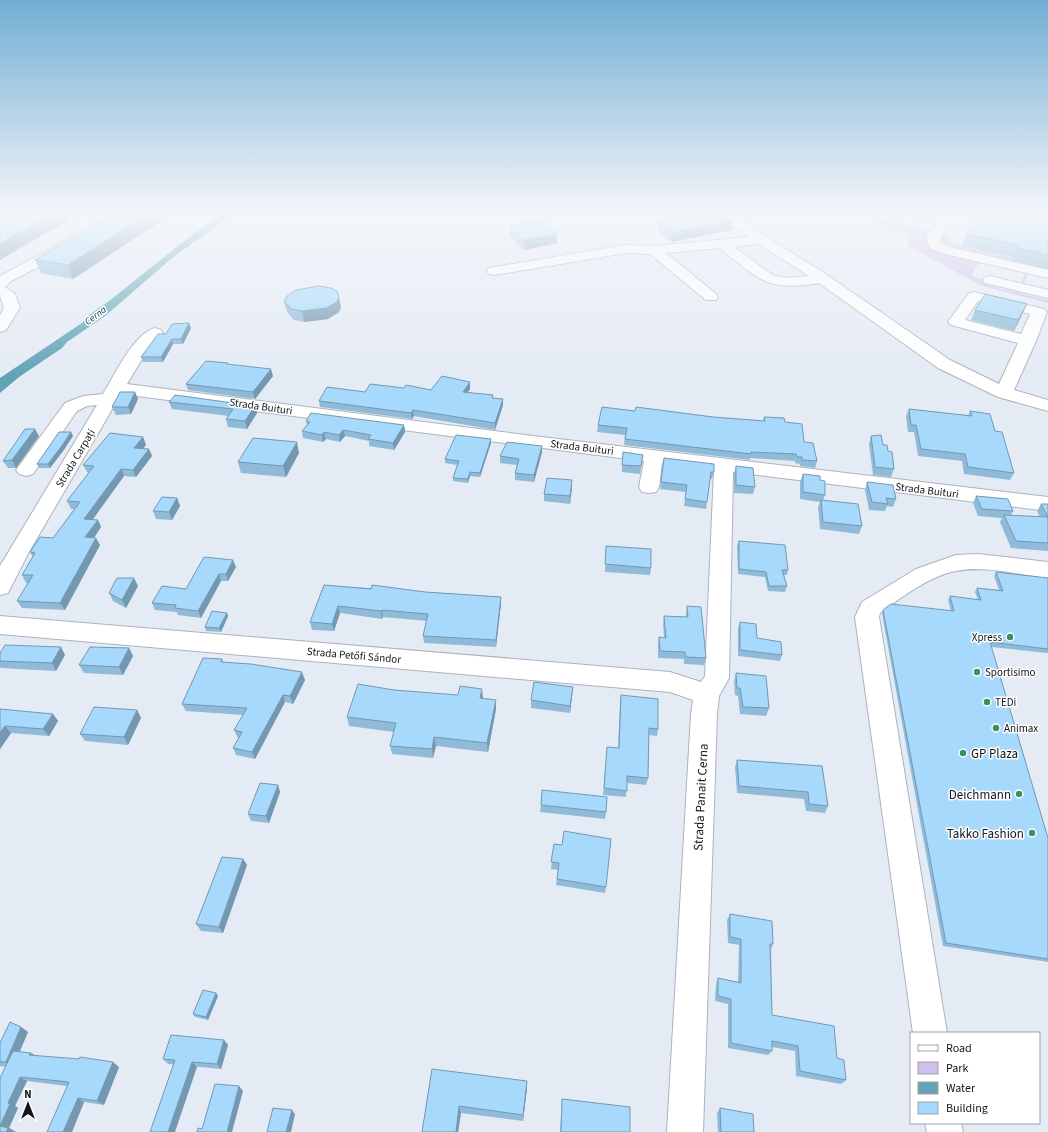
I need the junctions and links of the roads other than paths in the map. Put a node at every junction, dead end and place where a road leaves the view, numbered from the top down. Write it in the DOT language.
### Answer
graph roads {
  1 [pos="26,268"];
  2 [pos="513,268"];
  3 [pos="676,268"];
  4 [pos="755,268"];
  5 [pos="806,268"];
  6 [pos="1023,268"];
  7 [pos="494,271"];
  8 [pos="1048,274"];
  9 [pos="822,278"];
  10 [pos="990,280"];
  11 [pos="0,284"];
  12 [pos="0,290"];
  13 [pos="1048,294"];
  14 [pos="711,296"];
  15 [pos="0,327"];
  16 [pos="155,333"];
  17 [pos="1028,341"];
  18 [pos="113,394"];
  19 [pos="1004,394"];
  20 [pos="1048,406"];
  21 [pos="654,456"];
  22 [pos="724,464"];
  23 [pos="26,470"];
  24 [pos="649,487"];
  25 [pos="1048,504"];
  26 [pos="1048,570"];
  27 [pos="0,587"];
  28 [pos="0,625"];
  29 [pos="707,694"];
  30 [pos="930,1032"];
  31 [pos="685,1132"];
  1 -- 11 [label="street"];
  2 -- 7 [label="street"];
  3 -- 14 [label="street"];
  4 -- 9 [label="street"];
  5 -- 9 [label="street"];
  6 -- 8 [label="street"];
  9 -- 19 [label="street"];
  10 -- 13 [label="street"];
  12 -- 15 [label="street"];
  16 -- 18 [label="street, Strada Carpați"];
  17 -- 17 [label="street"];
  17 -- 19 [label="street"];
  18 -- 21 [label="street, Strada Buituri"];
  18 -- 23 [label="street, Strada Buituri"];
  18 -- 27 [label="street, Strada Carpați"];
  19 -- 20 [label="street"];
  21 -- 22 [label="street, Strada Buituri"];
  21 -- 24 [label="street"];
  22 -- 25 [label="street, Strada Buituri"];
  22 -- 29 [label="street, Strada Panait Cerna"];
  26 -- 30 [label="street"];
  28 -- 29 [label="street, Strada Petőfi Sándor"];
  29 -- 31 [label="street, Strada Panait Cerna"];
}
